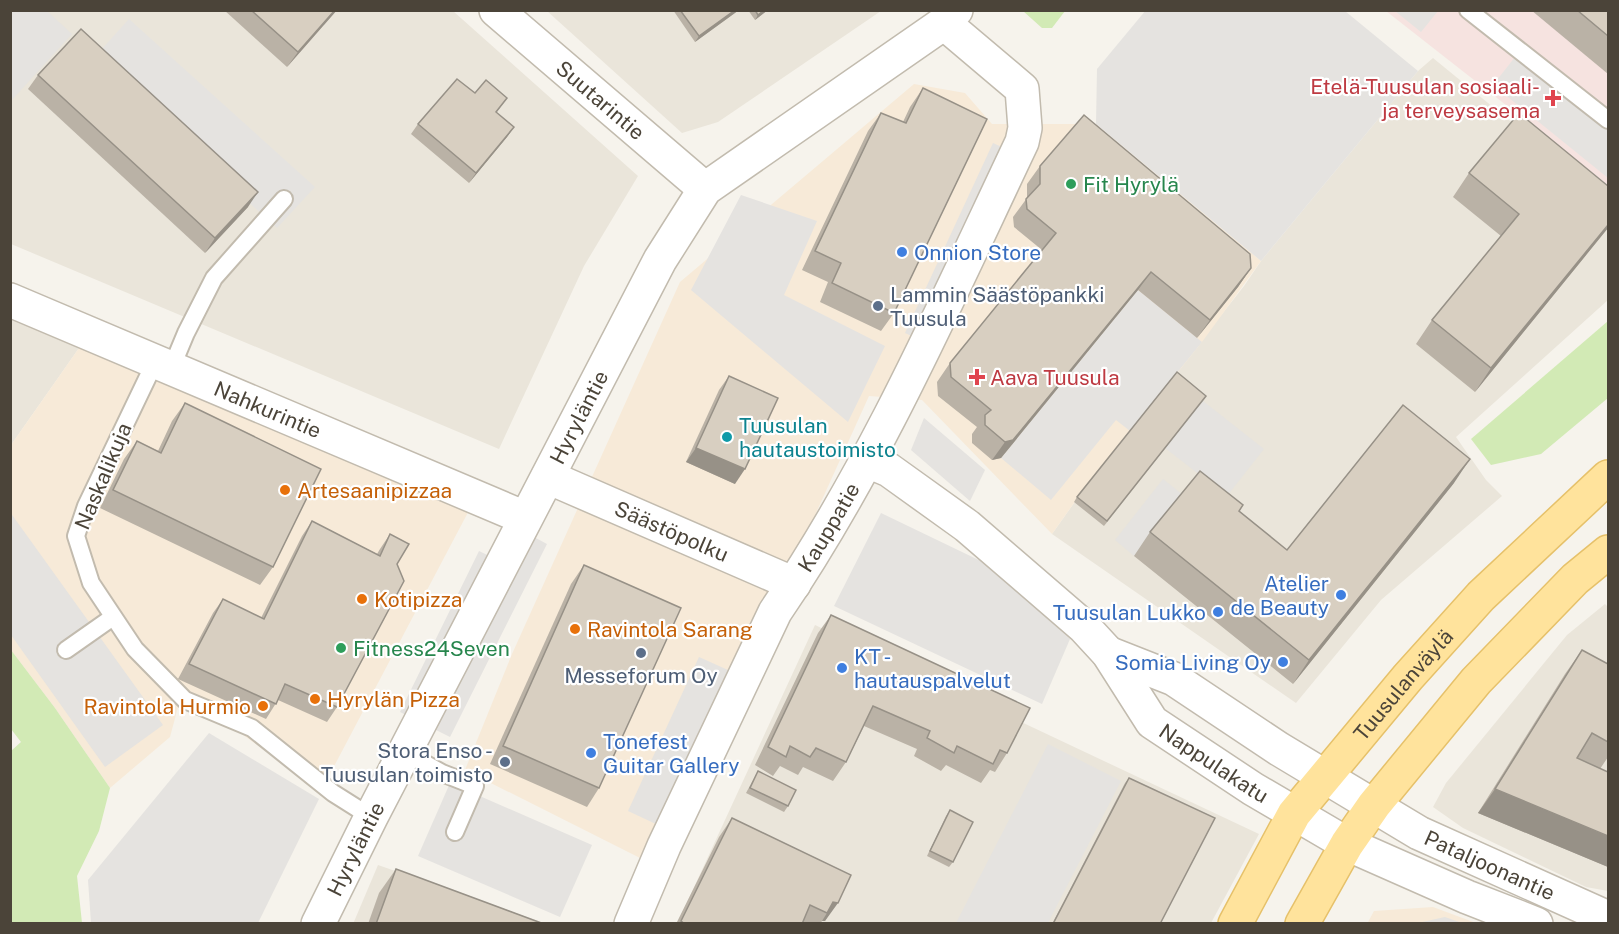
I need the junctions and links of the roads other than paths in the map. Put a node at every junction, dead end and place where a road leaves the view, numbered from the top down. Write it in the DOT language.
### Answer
graph roads {
  1 [pos="496,10"];
  2 [pos="1468,10"];
  3 [pos="950,17"];
  4 [pos="1608,120"];
  5 [pos="705,189"];
  6 [pos="284,200"];
  7 [pos="10,300"];
  8 [pos="163,365"];
  9 [pos="868,461"];
  10 [pos="548,477"];
  11 [pos="1608,477"];
  12 [pos="525,518"];
  13 [pos="1608,552"];
  14 [pos="794,584"];
  15 [pos="113,617"];
  16 [pos="66,650"];
  17 [pos="1108,653"];
  18 [pos="404,752"];
  19 [pos="1325,777"];
  20 [pos="1374,805"];
  21 [pos="1294,814"];
  22 [pos="371,817"];
  23 [pos="454,832"];
  24 [pos="1347,844"];
  25 [pos="1608,918"];
  26 [pos="318,924"];
  27 [pos="631,924"];
  28 [pos="1235,924"];
  29 [pos="1302,924"];
  30 [pos="1536,924"];
  1 -- 5 [label="street, Suutarintie"];
  2 -- 4 [label="lane"];
  3 -- 5 [label="street, Hyryläntie"];
  3 -- 9 [label="street, Kauppatie"];
  5 -- 10 [label="street, Hyryläntie"];
  6 -- 8 [label="lane, Naskalikuja"];
  7 -- 8 [label="street, Nahkurintie"];
  8 -- 12 [label="street, Nahkurintie"];
  8 -- 15 [label="lane, Naskalikuja"];
  9 -- 14 [label="street, Kauppatie"];
  9 -- 17 [label="street, Nappulakatu"];
  10 -- 12 [label="street, Hyryläntie"];
  10 -- 14 [label="street, Säästöpolku"];
  11 -- 19 [label="main road, Tuusulanväylä"];
  12 -- 18 [label="street, Hyryläntie"];
  13 -- 20 [label="main road"];
  14 -- 27 [label="street, Kauppatie"];
  15 -- 16 [label="lane"];
  15 -- 22 [label="lane, Naskalikuja"];
  17 -- 19 [label="street, Nappulakatu"];
  17 -- 21 [label="street, Nappulakatu"];
  18 -- 22 [label="street, Hyryläntie"];
  18 -- 23 [label="lane"];
  19 -- 20 [label="street, Nappulakatu"];
  19 -- 21 [label="main road, Tuusulanväylä"];
  20 -- 24 [label="main road"];
  20 -- 25 [label="street, Pataljoonantie"];
  21 -- 24 [label="street, Nappulakatu"];
  21 -- 28 [label="main road, Tuusulanväylä"];
  22 -- 26 [label="street, Hyryläntie"];
  24 -- 29 [label="main road"];
  24 -- 30 [label="street, Pataljoonantie"];
}
